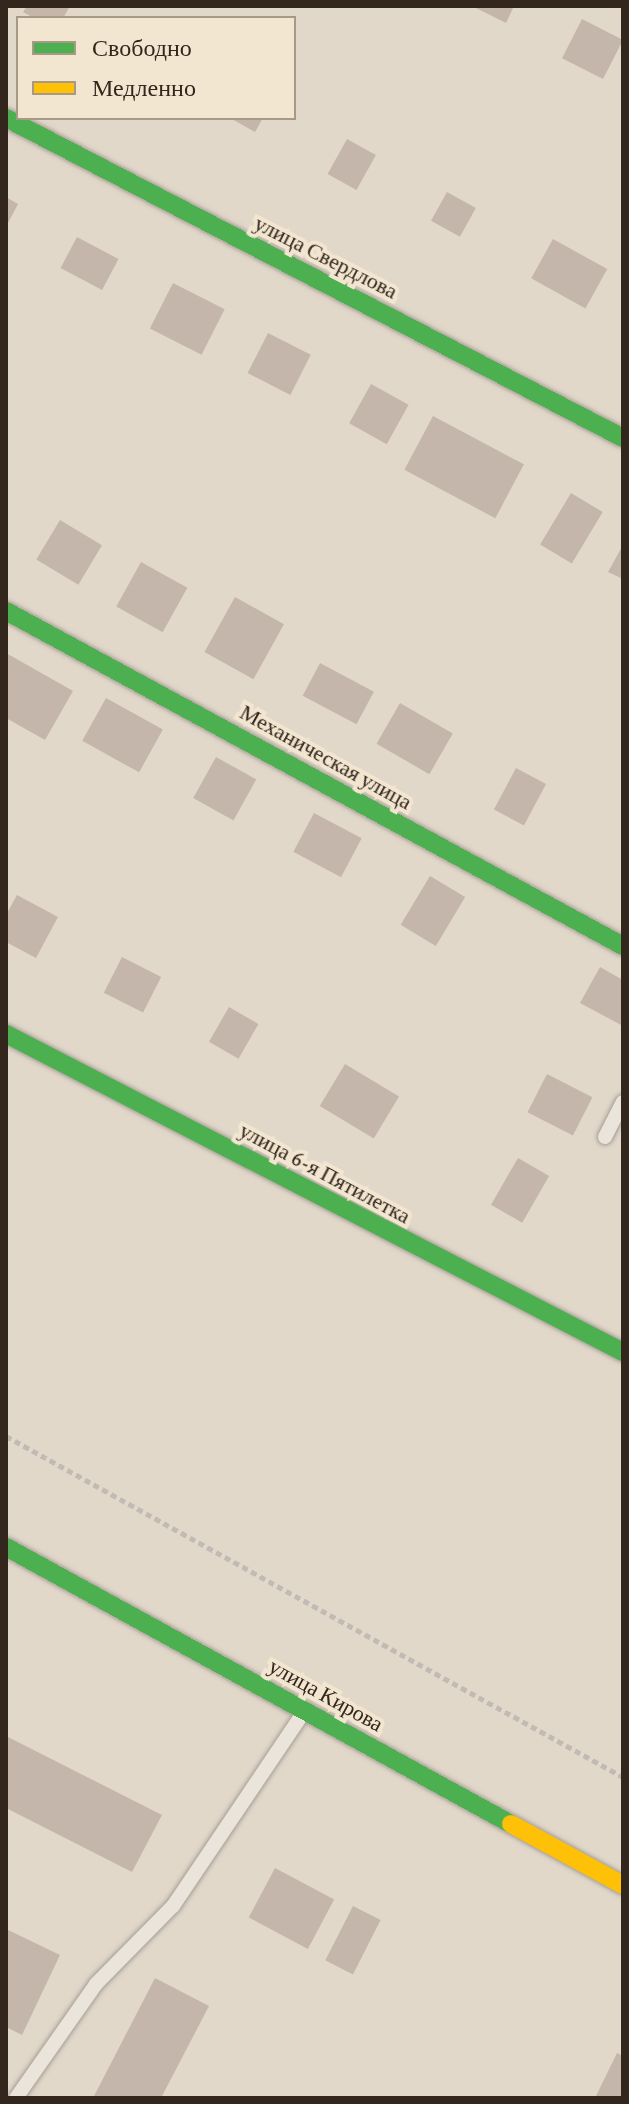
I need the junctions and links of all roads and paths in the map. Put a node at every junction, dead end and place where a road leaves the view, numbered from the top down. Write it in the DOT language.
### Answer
graph roads {
  1 [pos="6,118"];
  2 [pos="623,438"];
  3 [pos="6,611"];
  4 [pos="623,946"];
  5 [pos="6,1034"];
  6 [pos="623,1102"];
  7 [pos="605,1137"];
  8 [pos="623,1352"];
  9 [pos="6,1436"];
  10 [pos="6,1547"];
  11 [pos="304,1711"];
  12 [pos="623,1777"];
  13 [pos="623,1885"];
  14 [pos="16,2098"];
  1 -- 2 [label="street, улица Свердлова"];
  3 -- 4 [label="street, Механическая улица"];
  5 -- 8 [label="street, улица 6-я Пятилетка"];
  6 -- 7 [label="lane"];
  9 -- 12 [label="path"];
  10 -- 11 [label="street, улица Кирова"];
  11 -- 13 [label="street, улица Кирова"];
  11 -- 14 [label="lane"];
}
